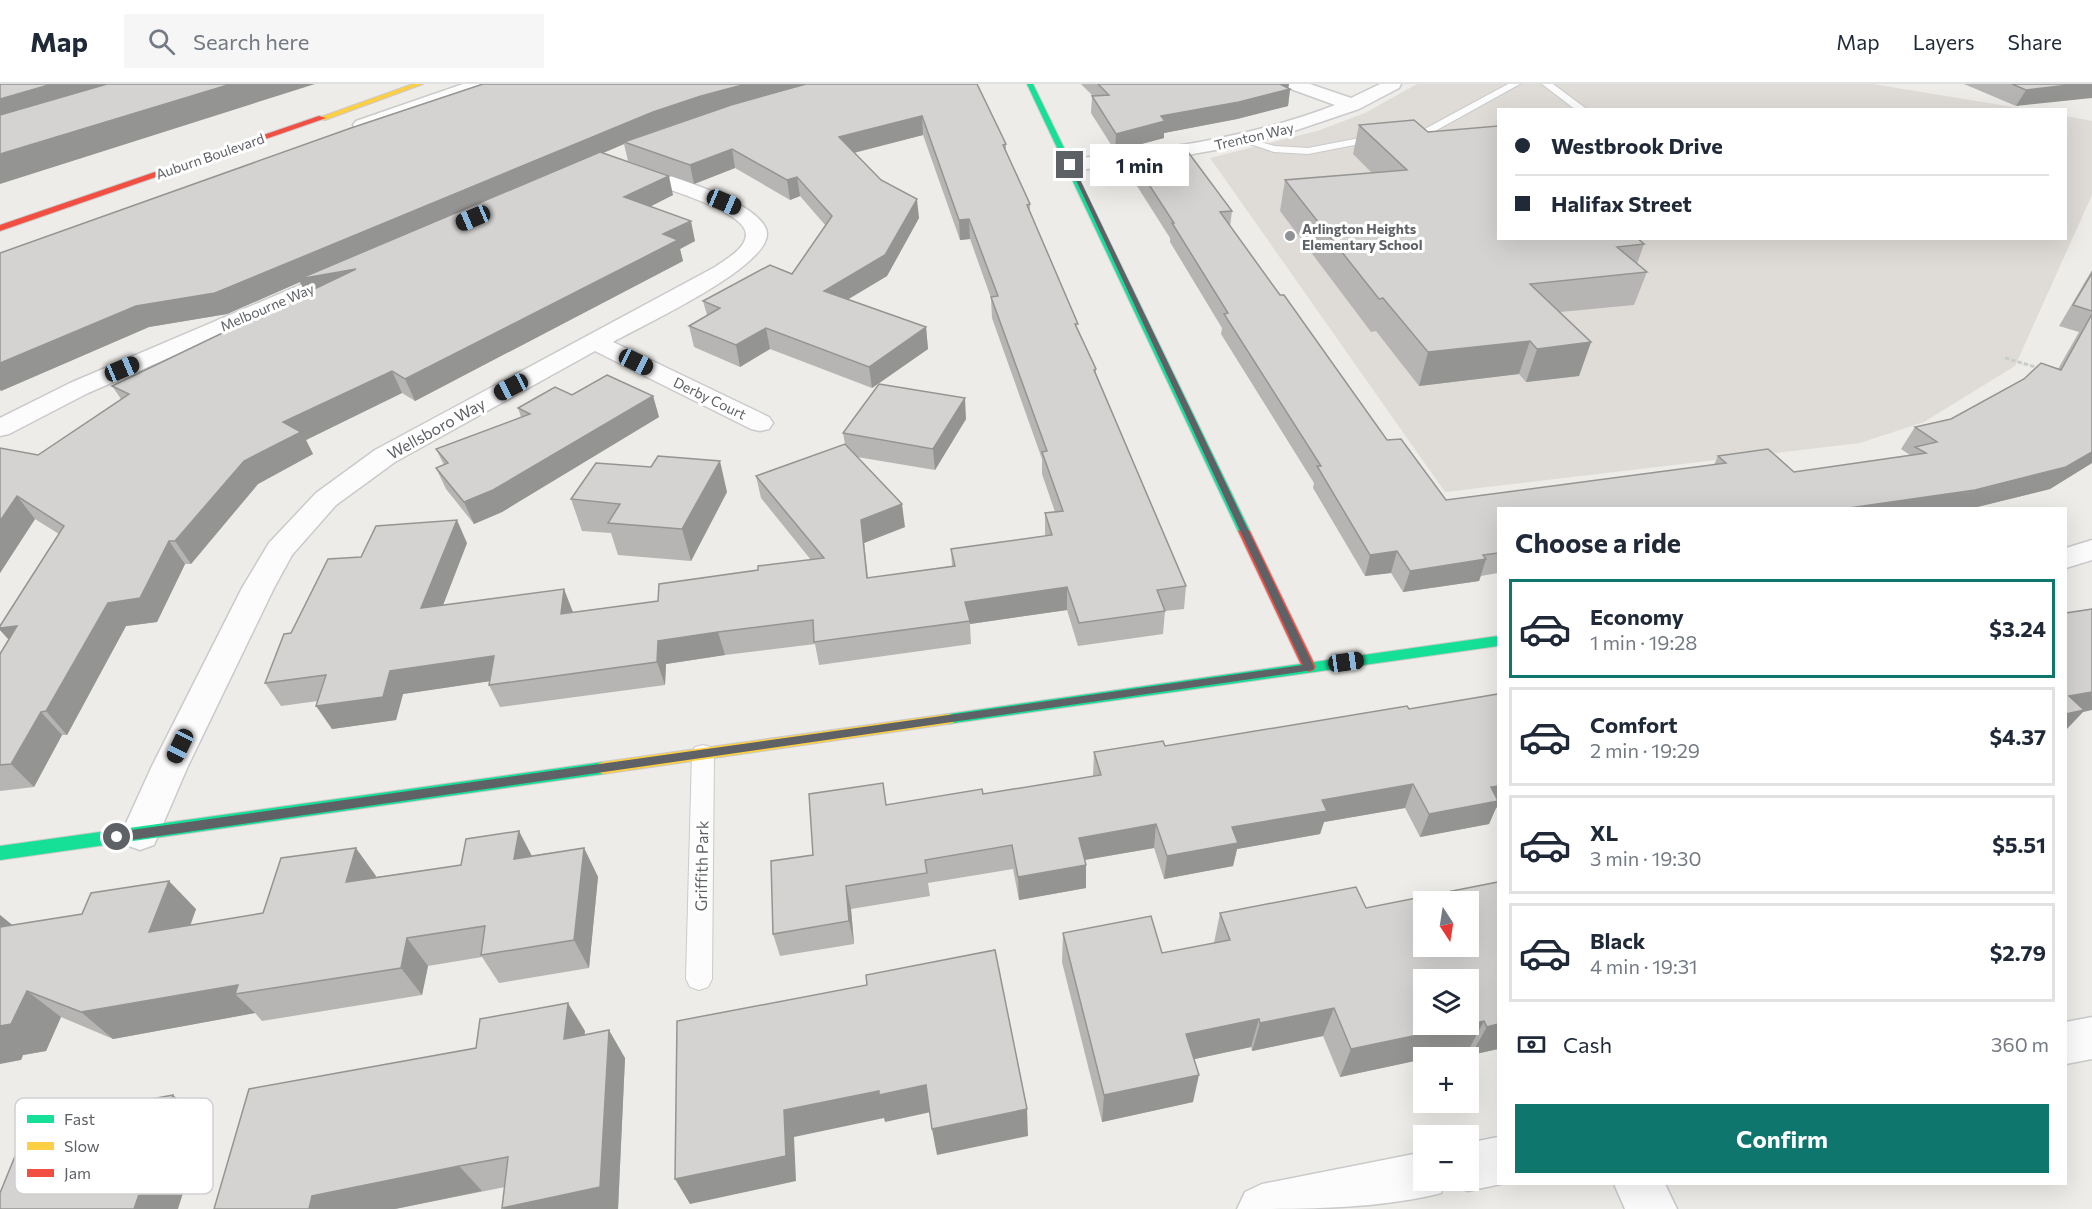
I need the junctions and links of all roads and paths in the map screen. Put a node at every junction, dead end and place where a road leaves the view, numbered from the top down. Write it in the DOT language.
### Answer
graph roads {
  1 [pos="420,84"];
  2 [pos="479,84"];
  3 [pos="1030,84"];
  4 [pos="1294,84"];
  5 [pos="1393,84"];
  6 [pos="1515,84"];
  7 [pos="1547,84"];
  8 [pos="1353,105"];
  9 [pos="1580,108"];
  10 [pos="343,132"];
  11 [pos="1246,141"];
  12 [pos="635,149"];
  13 [pos="1070,165"];
  14 [pos="0,228"];
  15 [pos="364,265"];
  16 [pos="595,342"];
  17 [pos="2005,358"];
  18 [pos="2048,371"];
  19 [pos="760,423"];
  20 [pos="0,428"];
  21 [pos="2092,550"];
  22 [pos="2067,558"];
  23 [pos="1497,641"];
  24 [pos="1309,667"];
  25 [pos="703,753"];
  26 [pos="140,834"];
  27 [pos="0,853"];
  28 [pos="699,979"];
  29 [pos="2092,1038"];
  30 [pos="2067,1043"];
  31 [pos="1497,1161"];
  32 [pos="1479,1165"];
  33 [pos="1413,1178"];
  34 [pos="1639,1185"];
  35 [pos="1262,1209"];
  36 [pos="1652,1209"];
  1 -- 14 [label="street, Auburn Boulevard"];
  2 -- 10 [label="street"];
  3 -- 13 [label="street"];
  4 -- 8 [label="street"];
  5 -- 8 [label="street, Trenton Way"];
  6 -- 11 [label="lane"];
  7 -- 9 [label="lane"];
  8 -- 11 [label="street, Trenton Way"];
  11 -- 13 [label="street, Trenton Way"];
  12 -- 16 [label="street, Wellsboro Way"];
  13 -- 24 [label="street"];
  15 -- 20 [label="street, Melbourne Way"];
  16 -- 19 [label="street, Derby Court"];
  16 -- 26 [label="street, Wellsboro Way"];
  17 -- 18 [label="path"];
  21 -- 22 [label="street"];
  23 -- 24 [label="street"];
  24 -- 25 [label="street"];
  25 -- 26 [label="street"];
  25 -- 28 [label="lane, Griffith Park"];
  26 -- 27 [label="street"];
  29 -- 30 [label="street"];
  31 -- 32 [label="street"];
  33 -- 35 [label="street"];
  34 -- 36 [label="street"];
}
